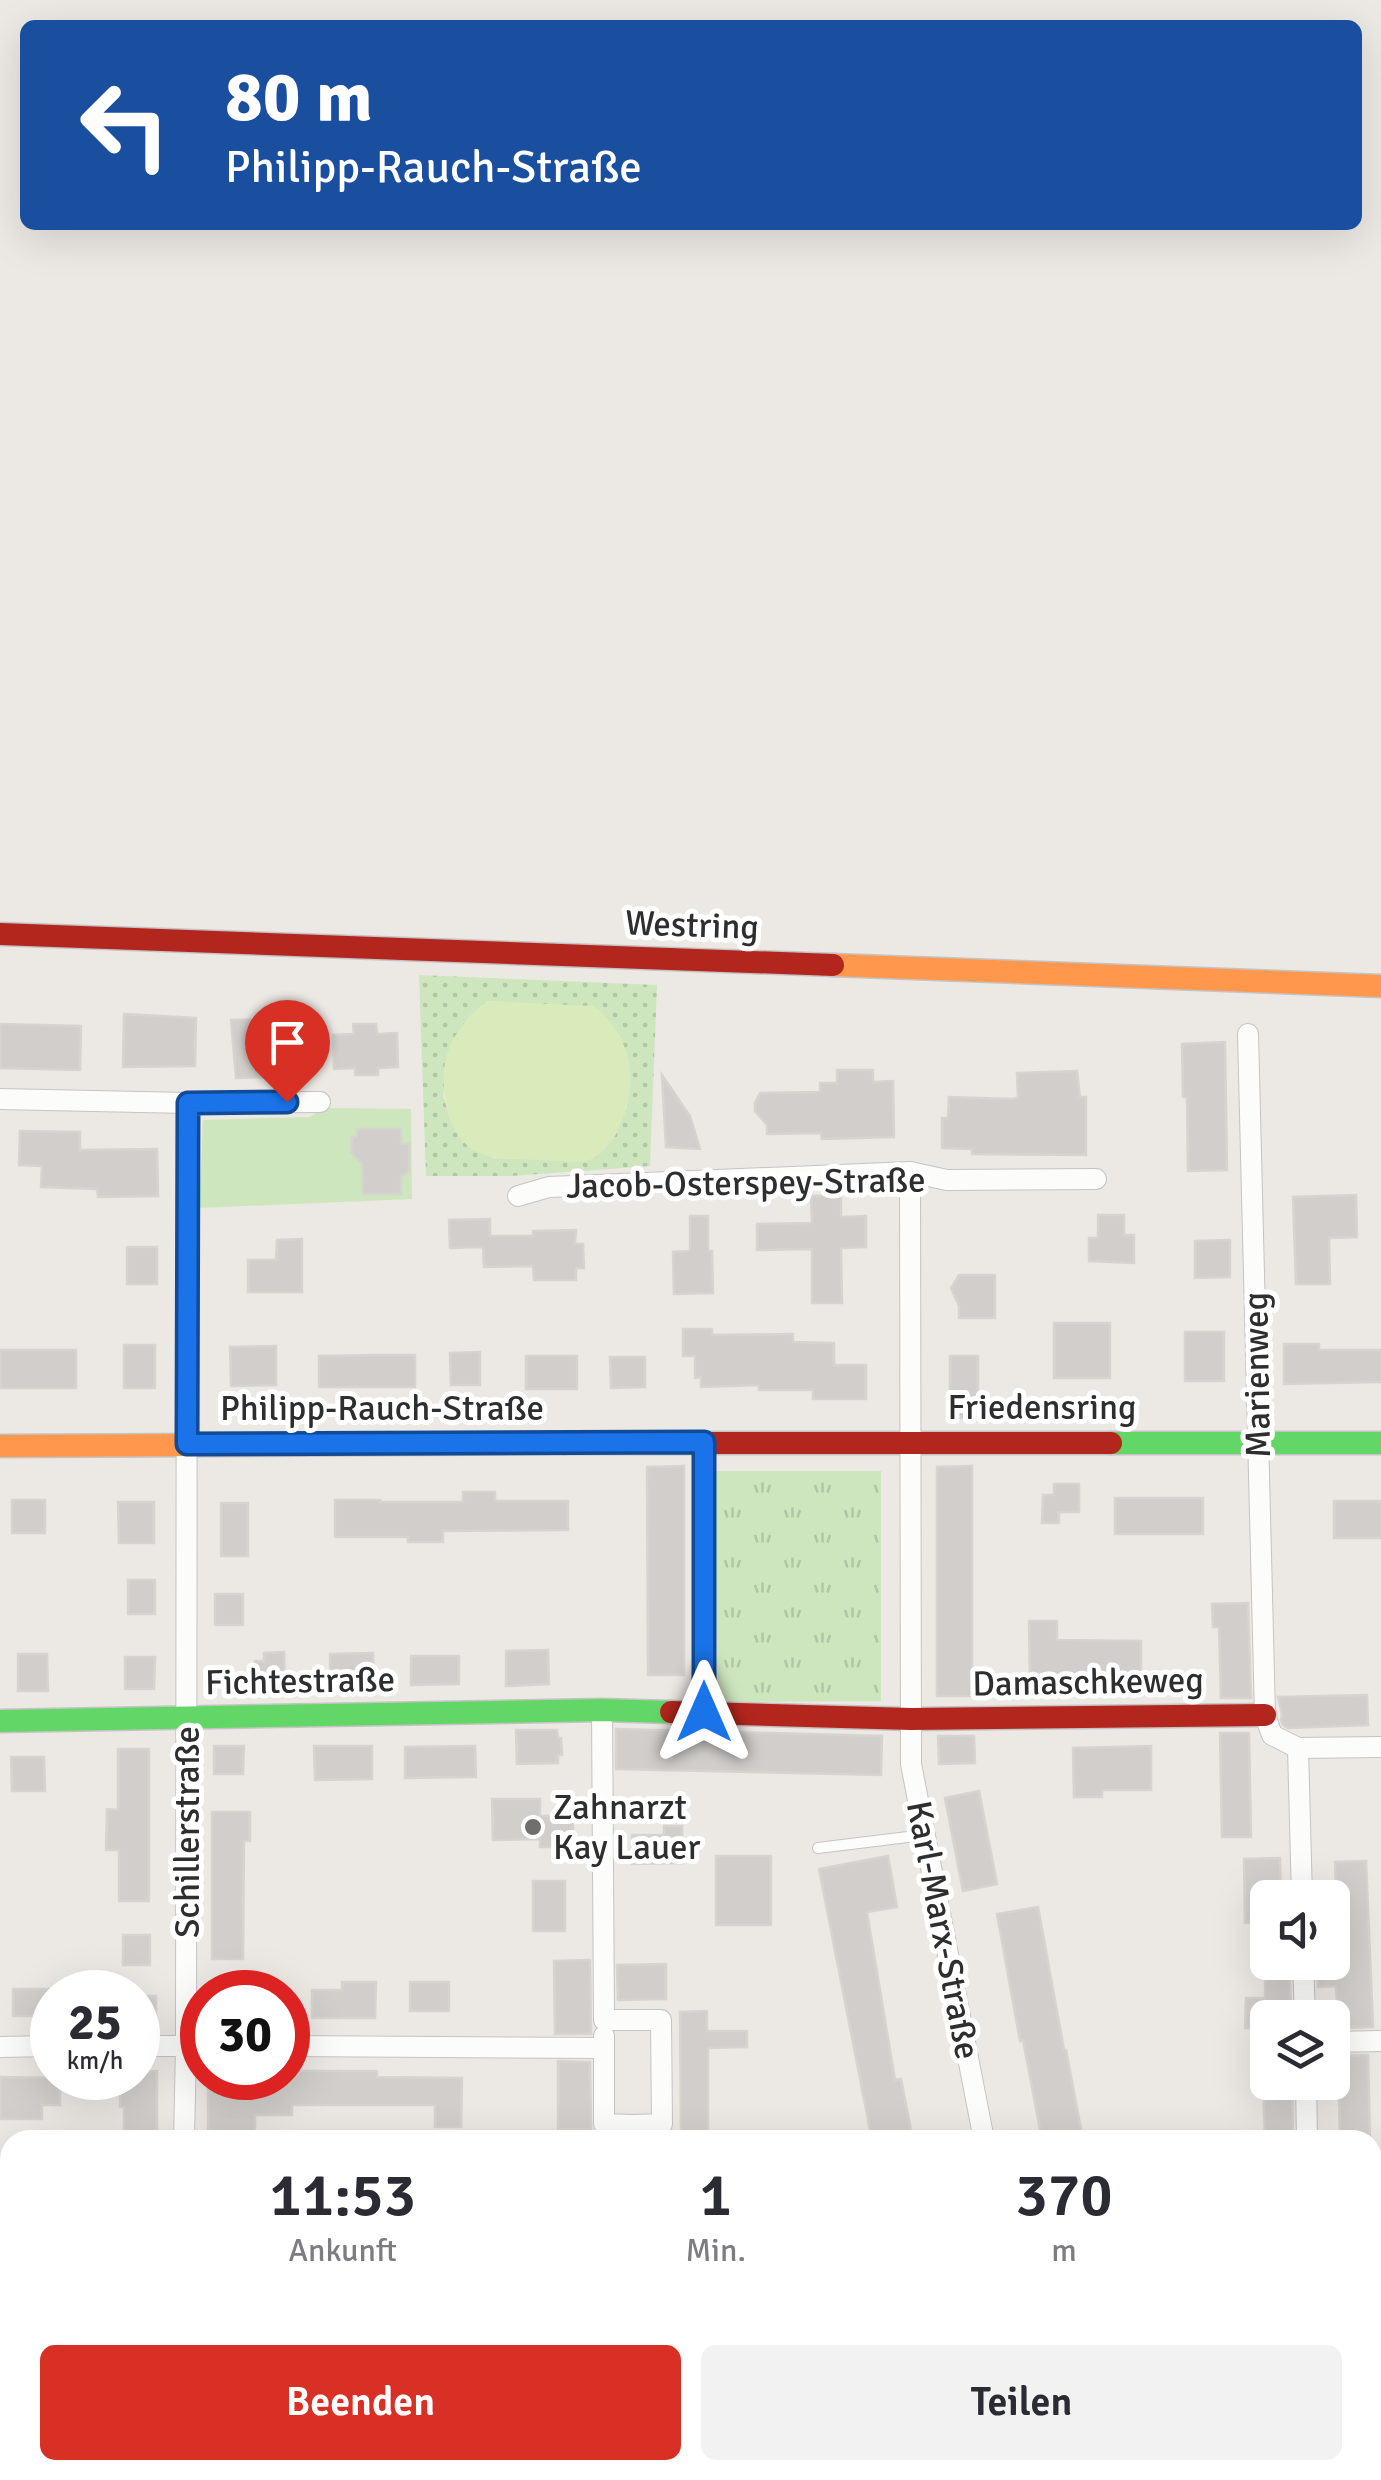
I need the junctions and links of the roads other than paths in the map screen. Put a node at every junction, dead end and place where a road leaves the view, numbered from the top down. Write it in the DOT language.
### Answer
graph roads {
  1 [pos="0,934"];
  2 [pos="1381,986"];
  3 [pos="1248,1034"];
  4 [pos="0,1099"];
  5 [pos="320,1102"];
  6 [pos="188,1103"];
  7 [pos="910,1172"];
  8 [pos="1096,1179"];
  9 [pos="518,1196"];
  10 [pos="704,1442"];
  11 [pos="911,1442"];
  12 [pos="1259,1442"];
  13 [pos="1381,1443"];
  14 [pos="187,1444"];
  15 [pos="0,1446"];
  16 [pos="602,1710"];
  17 [pos="704,1712"];
  18 [pos="1265,1715"];
  19 [pos="187,1718"];
  20 [pos="912,1719"];
  21 [pos="0,1722"];
  22 [pos="1372,1747"];
  23 [pos="1298,1748"];
  24 [pos="925,1835"];
  25 [pos="818,1848"];
  26 [pos="1302,1880"];
  27 [pos="192,1970"];
  28 [pos="604,2020"];
  29 [pos="1381,2041"];
  30 [pos="1350,2042"];
  31 [pos="0,2046"];
  32 [pos="30,2046"];
  33 [pos="310,2046"];
  34 [pos="604,2048"];
  35 [pos="188,2100"];
  36 [pos="1306,2100"];
  37 [pos="185,2130"];
  38 [pos="626,2130"];
  39 [pos="641,2130"];
  40 [pos="982,2130"];
  41 [pos="1307,2130"];
  1 -- 2 [label="street, Westring"];
  3 -- 12 [label="street, Marienweg"];
  4 -- 6 [label="street"];
  5 -- 6 [label="street"];
  6 -- 14 [label="street, Schillerstraße"];
  7 -- 8 [label="street, Jacob-Osterspey-Straße"];
  7 -- 9 [label="street, Jacob-Osterspey-Straße"];
  7 -- 11 [label="street, Karl-Marx-Straße"];
  10 -- 11 [label="street, Friedensring"];
  10 -- 14 [label="street, Philipp-Rauch-Straße"];
  10 -- 17 [label="street"];
  11 -- 12 [label="street, Friedensring"];
  11 -- 20 [label="street, Karl-Marx-Straße"];
  12 -- 13 [label="street, Friedensring"];
  12 -- 18 [label="street, Marienweg"];
  14 -- 15 [label="street, Philipp-Rauch-Straße"];
  14 -- 19 [label="street, Schillerstraße"];
  16 -- 17 [label="street, Fichtestraße"];
  16 -- 19 [label="street, Fichtestraße"];
  16 -- 28 [label="street"];
  17 -- 20 [label="street, Damaschkeweg"];
  18 -- 20 [label="street, Damaschkeweg"];
  18 -- 23 [label="street"];
  19 -- 21 [label="street, Fichtestraße"];
  19 -- 27 [label="street, Schillerstraße"];
  20 -- 24 [label="street, Karl-Marx-Straße"];
  22 -- 23 [label="street"];
  23 -- 26 [label="street"];
  24 -- 25 [label="lane"];
  24 -- 40 [label="street, Karl-Marx-Straße"];
  28 -- 34 [label="street"];
  28 -- 39 [label="street"];
  29 -- 30 [label="street"];
  31 -- 32 [label="street"];
  33 -- 34 [label="street"];
  34 -- 38 [label="street"];
  35 -- 37 [label="street, Schillerstraße"];
  36 -- 41 [label="street"];
}
